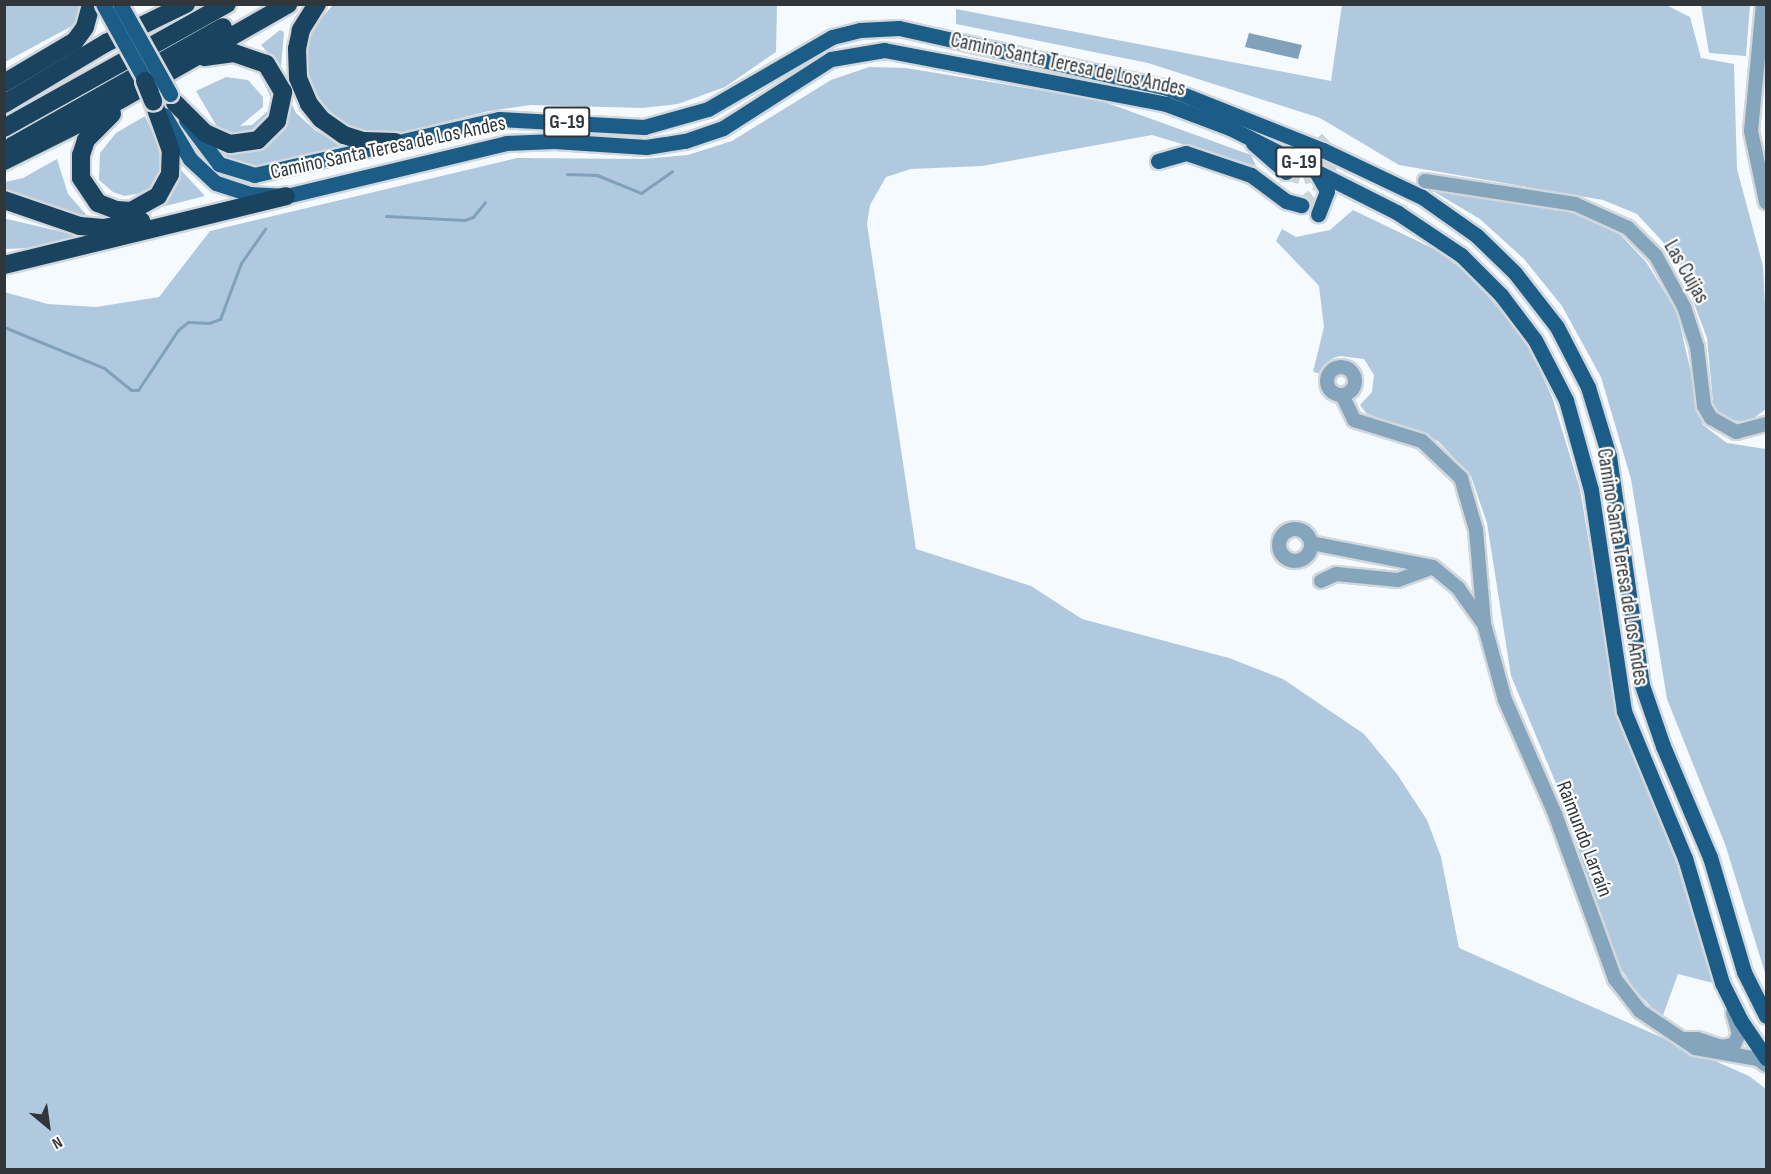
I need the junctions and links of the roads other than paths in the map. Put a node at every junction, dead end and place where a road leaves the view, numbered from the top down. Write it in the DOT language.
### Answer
graph roads {
  1 [pos="91,4"];
  2 [pos="103,4"];
  3 [pos="120,4"];
  4 [pos="186,4"];
  5 [pos="227,4"];
  6 [pos="264,4"];
  7 [pos="288,4"];
  8 [pos="316,4"];
  9 [pos="1763,4"];
  10 [pos="131,39"];
  11 [pos="185,63"];
  12 [pos="4,83"];
  13 [pos="141,85"];
  14 [pos="163,99"];
  15 [pos="4,104"];
  16 [pos="1248,119"];
  17 [pos="4,128"];
  18 [pos="1312,134"];
  19 [pos="1247,136"];
  20 [pos="395,142"];
  21 [pos="4,150"];
  22 [pos="4,161"];
  23 [pos="1158,161"];
  24 [pos="1315,170"];
  25 [pos="1286,172"];
  26 [pos="1425,181"];
  27 [pos="1356,191"];
  28 [pos="286,196"];
  29 [pos="4,200"];
  30 [pos="263,202"];
  31 [pos="1767,202"];
  32 [pos="1301,204"];
  33 [pos="4,265"];
  34 [pos="1342,395"];
  35 [pos="1767,424"];
  36 [pos="1311,543"];
  37 [pos="1433,567"];
  38 [pos="1321,581"];
  39 [pos="1484,624"];
  40 [pos="1730,1002"];
  41 [pos="1767,1016"];
  42 [pos="1686,1039"];
  43 [pos="1760,1039"];
  44 [pos="1721,1047"];
  45 [pos="1767,1058"];
  46 [pos="1767,1065"];
  1 -- 12 [label="highway"];
  2 -- 10 [label="main road, bridge"];
  3 -- 10 [label="main road, bridge"];
  4 -- 15 [label="highway"];
  5 -- 17 [label="highway"];
  6 -- 21 [label="highway"];
  7 -- 11 [label="highway"];
  8 -- 20 [label="highway"];
  9 -- 31 [label="street"];
  10 -- 13 [label="main road, bridge"];
  10 -- 14 [label="main road, G-19, bridge"];
  11 -- 13 [label="highway"];
  11 -- 14 [label="highway"];
  13 -- 14 [label="highway, bridge"];
  13 -- 14 [label="highway"];
  13 -- 22 [label="highway"];
  14 -- 20 [label="main road, Camino Santa Teresa de Los Andes / G-19"];
  14 -- 28 [label="main road, Camino Santa Teresa de Los Andes / G-19"];
  16 -- 18 [label="main road"];
  16 -- 20 [label="main road, Camino Santa Teresa de Los Andes / G-19"];
  16 -- 41 [label="main road, Camino Santa Teresa de Los Andes / G-19"];
  19 -- 24 [label="main road, Camino Santa Teresa de Los Andes / G-19"];
  19 -- 25 [label="main road"];
  19 -- 28 [label="main road, Camino Santa Teresa de Los Andes / G-19"];
  23 -- 32 [label="main road"];
  24 -- 27 [label="main road, Camino Santa Teresa de Los Andes / G-19"];
  24 -- 27 [label="main road"];
  26 -- 35 [label="street, Las Cuijas"];
  27 -- 40 [label="main road, Camino Santa Teresa de Los Andes / G-19"];
  28 -- 30 [label="highway"];
  29 -- 30 [label="highway"];
  30 -- 33 [label="highway"];
  34 -- 39 [label="street, Raimundo Larraín"];
  36 -- 37 [label="street, Raimundo Larraín"];
  37 -- 38 [label="street"];
  37 -- 39 [label="street, Raimundo Larraín"];
  39 -- 42 [label="street, Raimundo Larraín"];
  40 -- 43 [label="main road, Camino Santa Teresa de Los Andes / G-19"];
  40 -- 44 [label="street"];
  42 -- 44 [label="street, Raimundo Larraín"];
  42 -- 46 [label="street, Raimundo Larraín"];
  43 -- 44 [label="street, Raimundo Larraín"];
  43 -- 45 [label="main road, Camino Santa Teresa de Los Andes / G-19"];
}
